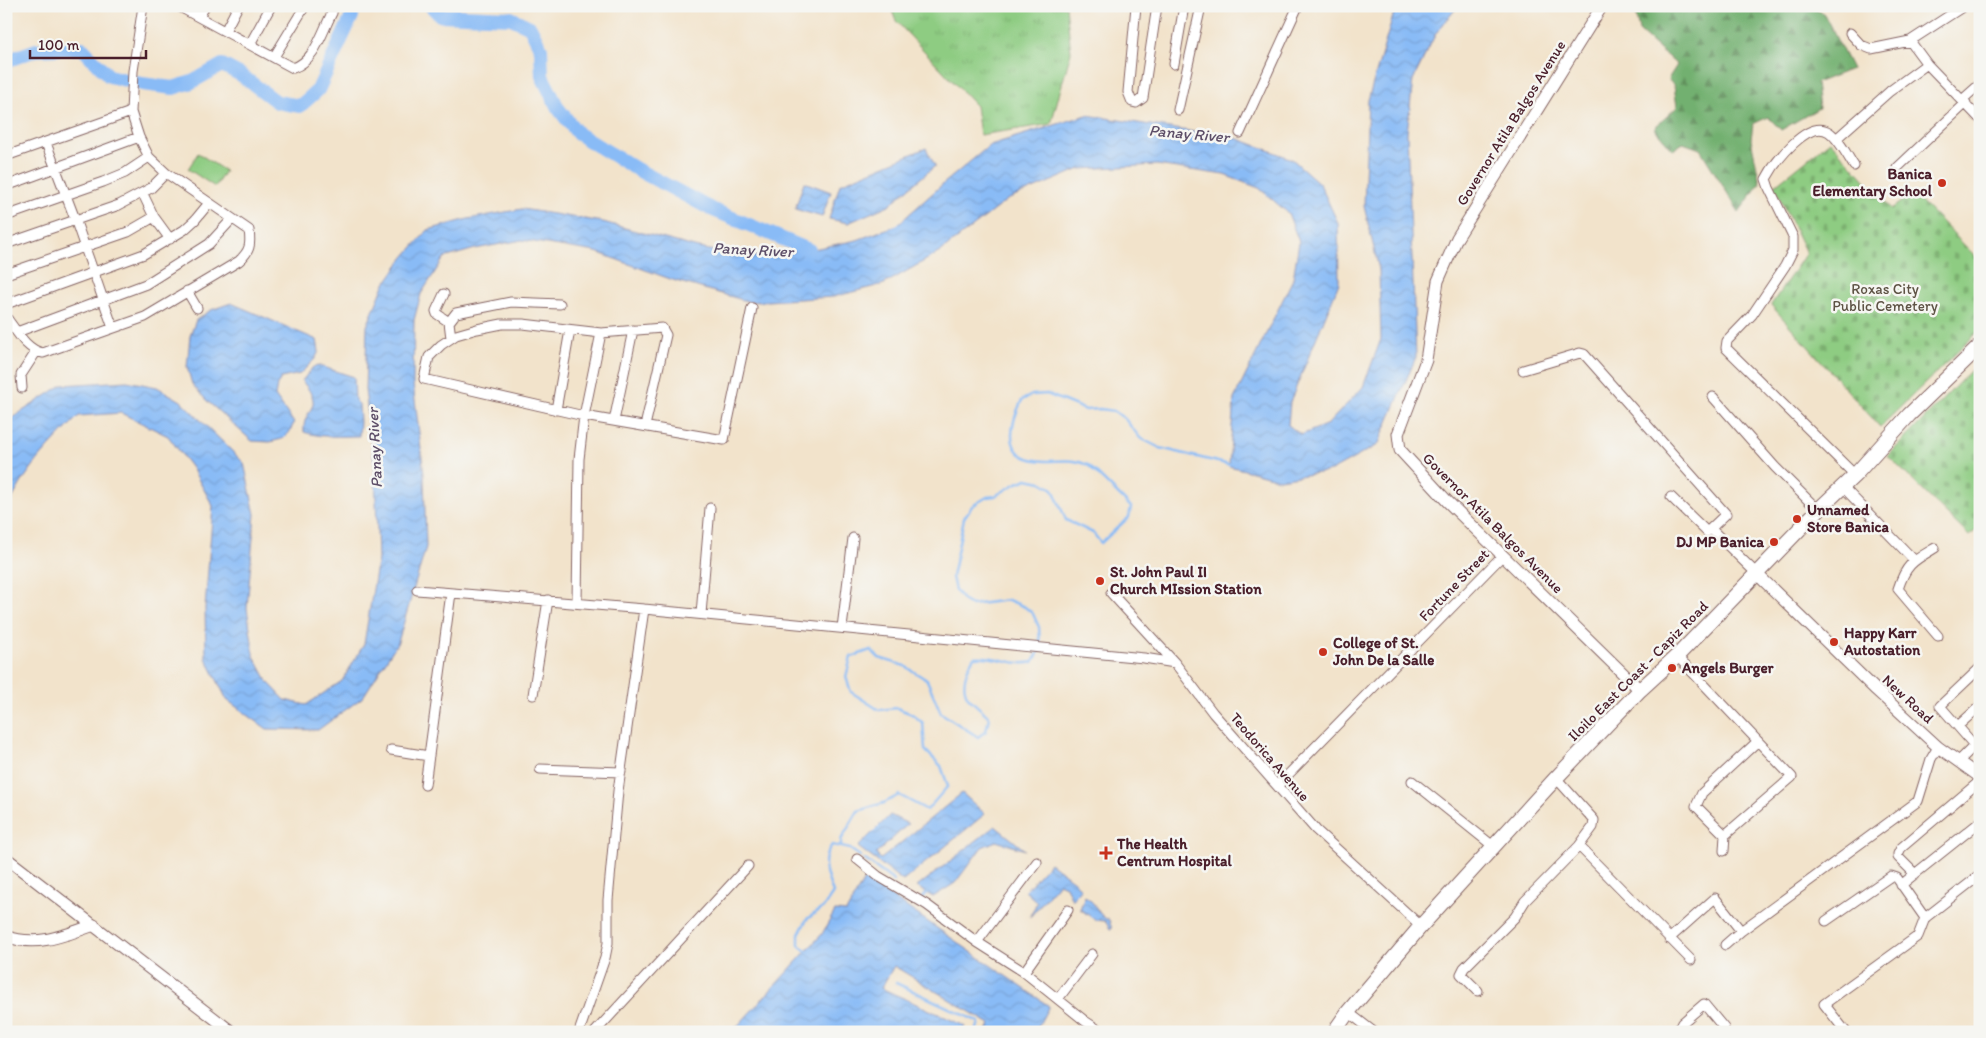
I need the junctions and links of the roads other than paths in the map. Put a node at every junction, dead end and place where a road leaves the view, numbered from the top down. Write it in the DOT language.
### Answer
graph roads {
  1 [pos="143,6"];
  2 [pos="178,6"];
  3 [pos="205,6"];
  4 [pos="238,6"];
  5 [pos="271,6"];
  6 [pos="305,6"];
  7 [pos="332,6"];
  8 [pos="1136,6"];
  9 [pos="1157,6"];
  10 [pos="1184,6"];
  11 [pos="1201,6"];
  12 [pos="1298,6"];
  13 [pos="1602,6"];
  14 [pos="1964,6"];
  15 [pos="199,17"];
  16 [pos="1181,27"];
  17 [pos="1196,30"];
  18 [pos="225,31"];
  19 [pos="1850,32"];
  20 [pos="1910,41"];
  21 [pos="250,44"];
  22 [pos="274,57"];
  23 [pos="1174,64"];
  24 [pos="1927,64"];
  25 [pos="1980,84"];
  26 [pos="1964,102"];
  27 [pos="1178,110"];
  28 [pos="131,112"];
  29 [pos="1980,119"];
  30 [pos="1240,133"];
  31 [pos="139,138"];
  32 [pos="1836,139"];
  33 [pos="46,143"];
  34 [pos="6,156"];
  35 [pos="149,157"];
  36 [pos="1854,166"];
  37 [pos="57,168"];
  38 [pos="1897,168"];
  39 [pos="166,173"];
  40 [pos="6,186"];
  41 [pos="143,194"];
  42 [pos="66,195"];
  43 [pos="209,203"];
  44 [pos="6,216"];
  45 [pos="154,217"];
  46 [pos="75,219"];
  47 [pos="232,219"];
  48 [pos="170,239"];
  49 [pos="6,244"];
  50 [pos="85,247"];
  51 [pos="92,273"];
  52 [pos="6,274"];
  53 [pos="187,292"];
  54 [pos="444,294"];
  55 [pos="102,300"];
  56 [pos="6,304"];
  57 [pos="560,304"];
  58 [pos="197,308"];
  59 [pos="752,308"];
  60 [pos="6,317"];
  61 [pos="449,322"];
  62 [pos="113,328"];
  63 [pos="570,330"];
  64 [pos="633,330"];
  65 [pos="17,332"];
  66 [pos="601,333"];
  67 [pos="452,338"];
  68 [pos="1980,346"];
  69 [pos="36,352"];
  70 [pos="1523,370"];
  71 [pos="22,388"];
  72 [pos="1712,397"];
  73 [pos="556,410"];
  74 [pos="584,416"];
  75 [pos="614,421"];
  76 [pos="645,426"];
  77 [pos="1855,475"];
  78 [pos="1843,487"];
  79 [pos="1671,497"];
  80 [pos="710,508"];
  81 [pos="1818,510"];
  82 [pos="1711,529"];
  83 [pos="853,538"];
  84 [pos="1935,548"];
  85 [pos="1503,555"];
  86 [pos="1914,560"];
  87 [pos="1757,574"];
  88 [pos="417,590"];
  89 [pos="451,593"];
  90 [pos="1111,593"];
  91 [pos="548,600"];
  92 [pos="577,604"];
  93 [pos="644,609"];
  94 [pos="701,614"];
  95 [pos="842,628"];
  96 [pos="1938,636"];
  97 [pos="1677,656"];
  98 [pos="1175,663"];
  99 [pos="1980,668"];
  100 [pos="1640,690"];
  101 [pos="532,695"];
  102 [pos="1980,706"];
  103 [pos="1959,725"];
  104 [pos="1758,741"];
  105 [pos="1977,742"];
  106 [pos="1938,747"];
  107 [pos="391,750"];
  108 [pos="429,756"];
  109 [pos="1959,761"];
  110 [pos="540,769"];
  111 [pos="621,772"];
  112 [pos="1980,776"];
  113 [pos="1556,778"];
  114 [pos="1980,781"];
  115 [pos="1412,782"];
  116 [pos="425,785"];
  117 [pos="1278,785"];
  118 [pos="1980,822"];
  119 [pos="1725,835"];
  120 [pos="1493,846"];
  121 [pos="1579,846"];
  122 [pos="1724,851"];
  123 [pos="6,858"];
  124 [pos="857,859"];
  125 [pos="1037,862"];
  126 [pos="748,866"];
  127 [pos="1915,874"];
  128 [pos="1980,875"];
  129 [pos="1901,885"];
  130 [pos="1068,910"];
  131 [pos="1925,918"];
  132 [pos="1826,921"];
  133 [pos="94,925"];
  134 [pos="1421,926"];
  135 [pos="1741,931"];
  136 [pos="6,936"];
  137 [pos="1669,939"];
  138 [pos="977,942"];
  139 [pos="1724,945"];
  140 [pos="1092,954"];
  141 [pos="1691,960"];
  142 [pos="1024,972"];
  143 [pos="1478,991"];
  144 [pos="1058,999"];
  145 [pos="1348,1012"];
  146 [pos="232,1032"];
  147 [pos="579,1032"];
  148 [pos="595,1032"];
  149 [pos="1102,1032"];
  150 [pos="1334,1032"];
  151 [pos="1374,1032"];
  152 [pos="1677,1032"];
  153 [pos="1720,1032"];
  154 [pos="1846,1032"];
  1 -- 28 [label="street"];
  2 -- 15 [label="street"];
  3 -- 15 [label="street"];
  4 -- 18 [label="street"];
  5 -- 21 [label="street"];
  6 -- 22 [label="street"];
  7 -- 22 [label="street"];
  8 -- 9 [label="street"];
  10 -- 16 [label="street"];
  11 -- 17 [label="street"];
  12 -- 30 [label="street"];
  13 -- 85 [label="main road, Governor Atila Balgos Avenue"];
  14 -- 20 [label="street"];
  15 -- 18 [label="street"];
  16 -- 17 [label="street"];
  16 -- 23 [label="street"];
  17 -- 27 [label="street"];
  18 -- 21 [label="street"];
  19 -- 20 [label="street"];
  20 -- 24 [label="street"];
  21 -- 22 [label="street"];
  24 -- 26 [label="street"];
  24 -- 32 [label="street"];
  25 -- 26 [label="street"];
  26 -- 29 [label="street"];
  26 -- 38 [label="street"];
  28 -- 31 [label="street"];
  28 -- 33 [label="street"];
  31 -- 35 [label="street"];
  31 -- 37 [label="street"];
  32 -- 36 [label="street"];
  32 -- 77 [label="street"];
  33 -- 34 [label="street"];
  33 -- 37 [label="street"];
  35 -- 39 [label="street"];
  35 -- 42 [label="street"];
  37 -- 40 [label="street"];
  37 -- 42 [label="street"];
  39 -- 41 [label="street"];
  39 -- 43 [label="street"];
  41 -- 45 [label="street"];
  41 -- 46 [label="street"];
  42 -- 44 [label="street"];
  42 -- 46 [label="street"];
  43 -- 47 [label="street"];
  43 -- 48 [label="street"];
  45 -- 48 [label="street"];
  45 -- 50 [label="street"];
  46 -- 49 [label="street"];
  46 -- 50 [label="street"];
  47 -- 53 [label="street"];
  47 -- 55 [label="street"];
  48 -- 51 [label="street"];
  50 -- 51 [label="street"];
  50 -- 52 [label="street"];
  51 -- 55 [label="street"];
  51 -- 56 [label="street"];
  53 -- 58 [label="street"];
  53 -- 62 [label="street"];
  54 -- 61 [label="street"];
  55 -- 62 [label="street"];
  55 -- 65 [label="street"];
  57 -- 61 [label="street"];
  59 -- 76 [label="street"];
  60 -- 65 [label="street"];
  61 -- 67 [label="street"];
  62 -- 69 [label="street"];
  63 -- 66 [label="street"];
  63 -- 67 [label="street"];
  63 -- 73 [label="street"];
  64 -- 66 [label="street"];
  64 -- 75 [label="street"];
  64 -- 76 [label="street"];
  65 -- 69 [label="street"];
  66 -- 74 [label="street"];
  67 -- 73 [label="street"];
  68 -- 77 [label="main road, Iloilo East Coast - Capiz Road"];
  69 -- 71 [label="street"];
  70 -- 82 [label="street"];
  72 -- 81 [label="street"];
  73 -- 74 [label="street"];
  74 -- 75 [label="street"];
  74 -- 92 [label="street"];
  75 -- 76 [label="street"];
  77 -- 78 [label="main road, Iloilo East Coast - Capiz Road"];
  78 -- 81 [label="main road, Iloilo East Coast - Capiz Road"];
  78 -- 86 [label="street"];
  79 -- 82 [label="street"];
  80 -- 94 [label="street"];
  81 -- 87 [label="main road, Iloilo East Coast - Capiz Road"];
  82 -- 87 [label="street"];
  83 -- 95 [label="street"];
  84 -- 86 [label="street"];
  85 -- 100 [label="main road, Governor Atila Balgos Avenue"];
  85 -- 117 [label="street, Fortune Street"];
  86 -- 96 [label="street"];
  87 -- 97 [label="main road, Iloilo East Coast - Capiz Road"];
  87 -- 106 [label="main road, New Road"];
  88 -- 89 [label="street"];
  89 -- 91 [label="street"];
  89 -- 108 [label="street"];
  90 -- 98 [label="street, Teodorica Avenue"];
  91 -- 92 [label="street"];
  91 -- 101 [label="street"];
  92 -- 93 [label="street"];
  93 -- 94 [label="street"];
  93 -- 111 [label="street"];
  94 -- 95 [label="street"];
  95 -- 98 [label="street"];
  97 -- 100 [label="main road, Iloilo East Coast - Capiz Road"];
  97 -- 104 [label="street"];
  98 -- 117 [label="street, Teodorica Avenue"];
  99 -- 103 [label="street"];
  100 -- 113 [label="main road, Iloilo East Coast - Capiz Road"];
  102 -- 103 [label="street"];
  103 -- 105 [label="street"];
  104 -- 119 [label="street"];
  104 -- 119 [label="street"];
  105 -- 109 [label="street"];
  106 -- 109 [label="main road, New Road"];
  106 -- 135 [label="street"];
  107 -- 108 [label="street"];
  108 -- 116 [label="street"];
  109 -- 112 [label="main road, New Road"];
  110 -- 111 [label="street"];
  111 -- 147 [label="street"];
  113 -- 120 [label="main road, Iloilo East Coast - Capiz Road"];
  113 -- 121 [label="street"];
  114 -- 127 [label="street"];
  115 -- 120 [label="street"];
  117 -- 134 [label="street, Teodorica Avenue"];
  118 -- 127 [label="street"];
  119 -- 122 [label="street"];
  120 -- 134 [label="main road, Iloilo East Coast - Capiz Road"];
  121 -- 137 [label="street"];
  121 -- 143 [label="street"];
  123 -- 133 [label="main road"];
  124 -- 138 [label="street"];
  125 -- 138 [label="street"];
  126 -- 148 [label="street"];
  127 -- 129 [label="street"];
  128 -- 131 [label="street"];
  129 -- 131 [label="street"];
  129 -- 132 [label="street"];
  130 -- 142 [label="street"];
  131 -- 154 [label="street"];
  133 -- 136 [label="main road"];
  133 -- 146 [label="main road"];
  134 -- 145 [label="main road, Iloilo East Coast - Capiz Road"];
  135 -- 137 [label="street"];
  135 -- 139 [label="street"];
  137 -- 141 [label="street"];
  138 -- 142 [label="street"];
  140 -- 144 [label="street"];
  142 -- 144 [label="street"];
  144 -- 149 [label="street"];
  145 -- 150 [label="main road, Iloilo East Coast - Capiz Road"];
  145 -- 151 [label="street"];
  152 -- 153 [label="street"];
}
